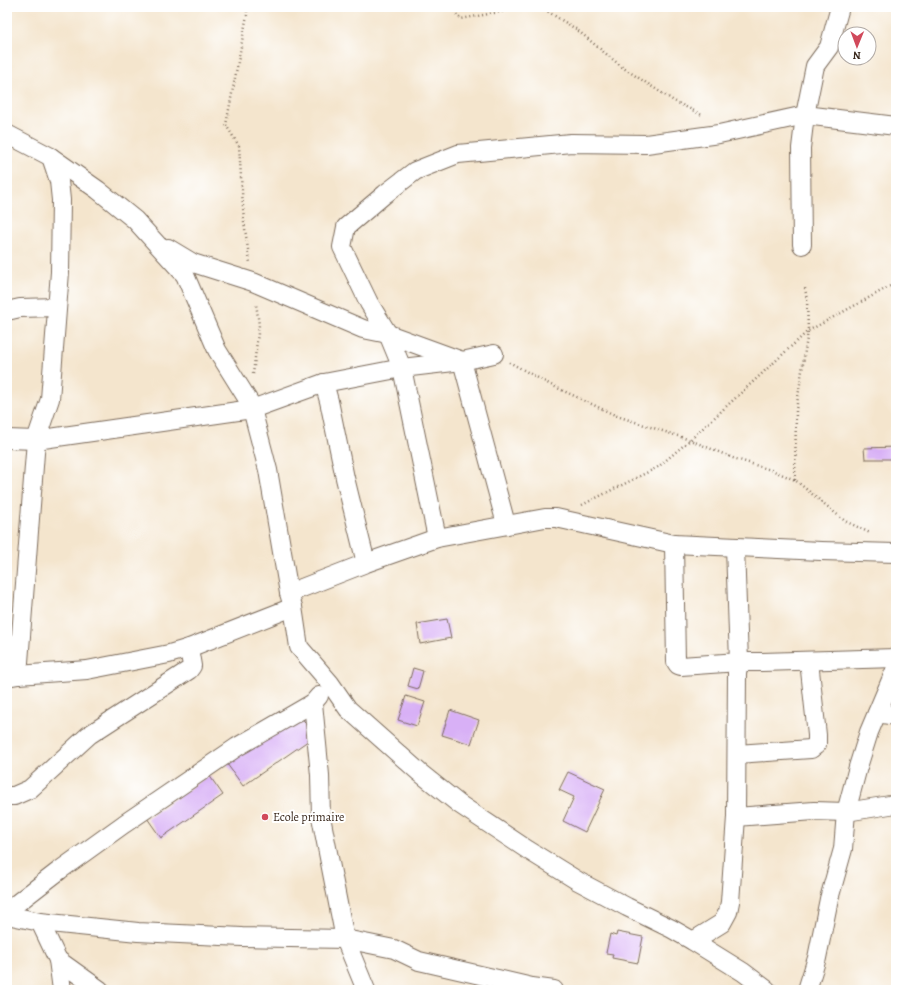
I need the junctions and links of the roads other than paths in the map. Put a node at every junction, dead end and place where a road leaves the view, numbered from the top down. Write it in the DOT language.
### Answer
graph roads {
  1 [pos="840,7"];
  2 [pos="806,115"];
  3 [pos="896,126"];
  4 [pos="7,134"];
  5 [pos="52,157"];
  6 [pos="152,238"];
  7 [pos="802,245"];
  8 [pos="57,307"];
  9 [pos="7,311"];
  10 [pos="388,334"];
  11 [pos="494,354"];
  12 [pos="462,361"];
  13 [pos="402,368"];
  14 [pos="324,383"];
  15 [pos="251,406"];
  16 [pos="7,439"];
  17 [pos="36,440"];
  18 [pos="506,524"];
  19 [pos="437,538"];
  20 [pos="674,544"];
  21 [pos="735,547"];
  22 [pos="896,552"];
  23 [pos="366,563"];
  24 [pos="291,600"];
  25 [pos="189,648"];
  26 [pos="896,658"];
  27 [pos="809,661"];
  28 [pos="739,662"];
  29 [pos="896,668"];
  30 [pos="12,676"];
  31 [pos="330,684"];
  32 [pos="313,703"];
  33 [pos="877,713"];
  34 [pos="896,716"];
  35 [pos="737,754"];
  36 [pos="7,796"];
  37 [pos="896,804"];
  38 [pos="846,812"];
  39 [pos="736,817"];
  40 [pos="7,911"];
  41 [pos="7,915"];
  42 [pos="40,922"];
  43 [pos="345,939"];
  44 [pos="693,941"];
  45 [pos="58,960"];
  46 [pos="62,990"];
  47 [pos="100,990"];
  48 [pos="366,990"];
  49 [pos="554,990"];
  50 [pos="767,990"];
  51 [pos="807,990"];
  1 -- 2 [label="street"];
  2 -- 3 [label="street"];
  2 -- 7 [label="street"];
  2 -- 10 [label="street"];
  4 -- 5 [label="street"];
  5 -- 6 [label="street"];
  5 -- 8 [label="street"];
  6 -- 10 [label="street"];
  6 -- 15 [label="street"];
  8 -- 9 [label="street"];
  8 -- 17 [label="street"];
  10 -- 12 [label="street"];
  10 -- 13 [label="street"];
  11 -- 12 [label="street"];
  12 -- 13 [label="street"];
  12 -- 18 [label="street"];
  13 -- 14 [label="street"];
  13 -- 19 [label="street"];
  14 -- 15 [label="street"];
  14 -- 23 [label="street"];
  15 -- 17 [label="street"];
  15 -- 24 [label="street"];
  16 -- 17 [label="street"];
  17 -- 30 [label="street"];
  18 -- 19 [label="street"];
  18 -- 20 [label="street"];
  19 -- 23 [label="street"];
  20 -- 21 [label="street"];
  20 -- 28 [label="street"];
  21 -- 22 [label="street"];
  21 -- 28 [label="street"];
  23 -- 24 [label="street"];
  24 -- 25 [label="street"];
  24 -- 31 [label="street"];
  25 -- 30 [label="street"];
  25 -- 36 [label="street"];
  26 -- 27 [label="street"];
  27 -- 28 [label="street"];
  27 -- 35 [label="street"];
  28 -- 35 [label="street"];
  29 -- 33 [label="street"];
  31 -- 32 [label="street"];
  31 -- 44 [label="street"];
  32 -- 40 [label="street"];
  32 -- 43 [label="street"];
  33 -- 34 [label="street"];
  33 -- 38 [label="street"];
  35 -- 39 [label="street"];
  37 -- 38 [label="street"];
  38 -- 39 [label="street"];
  38 -- 51 [label="street"];
  39 -- 44 [label="street"];
  41 -- 42 [label="street"];
  42 -- 43 [label="street"];
  42 -- 45 [label="street"];
  43 -- 48 [label="street"];
  43 -- 49 [label="street"];
  44 -- 50 [label="street"];
  45 -- 46 [label="street"];
  45 -- 47 [label="street"];
}
